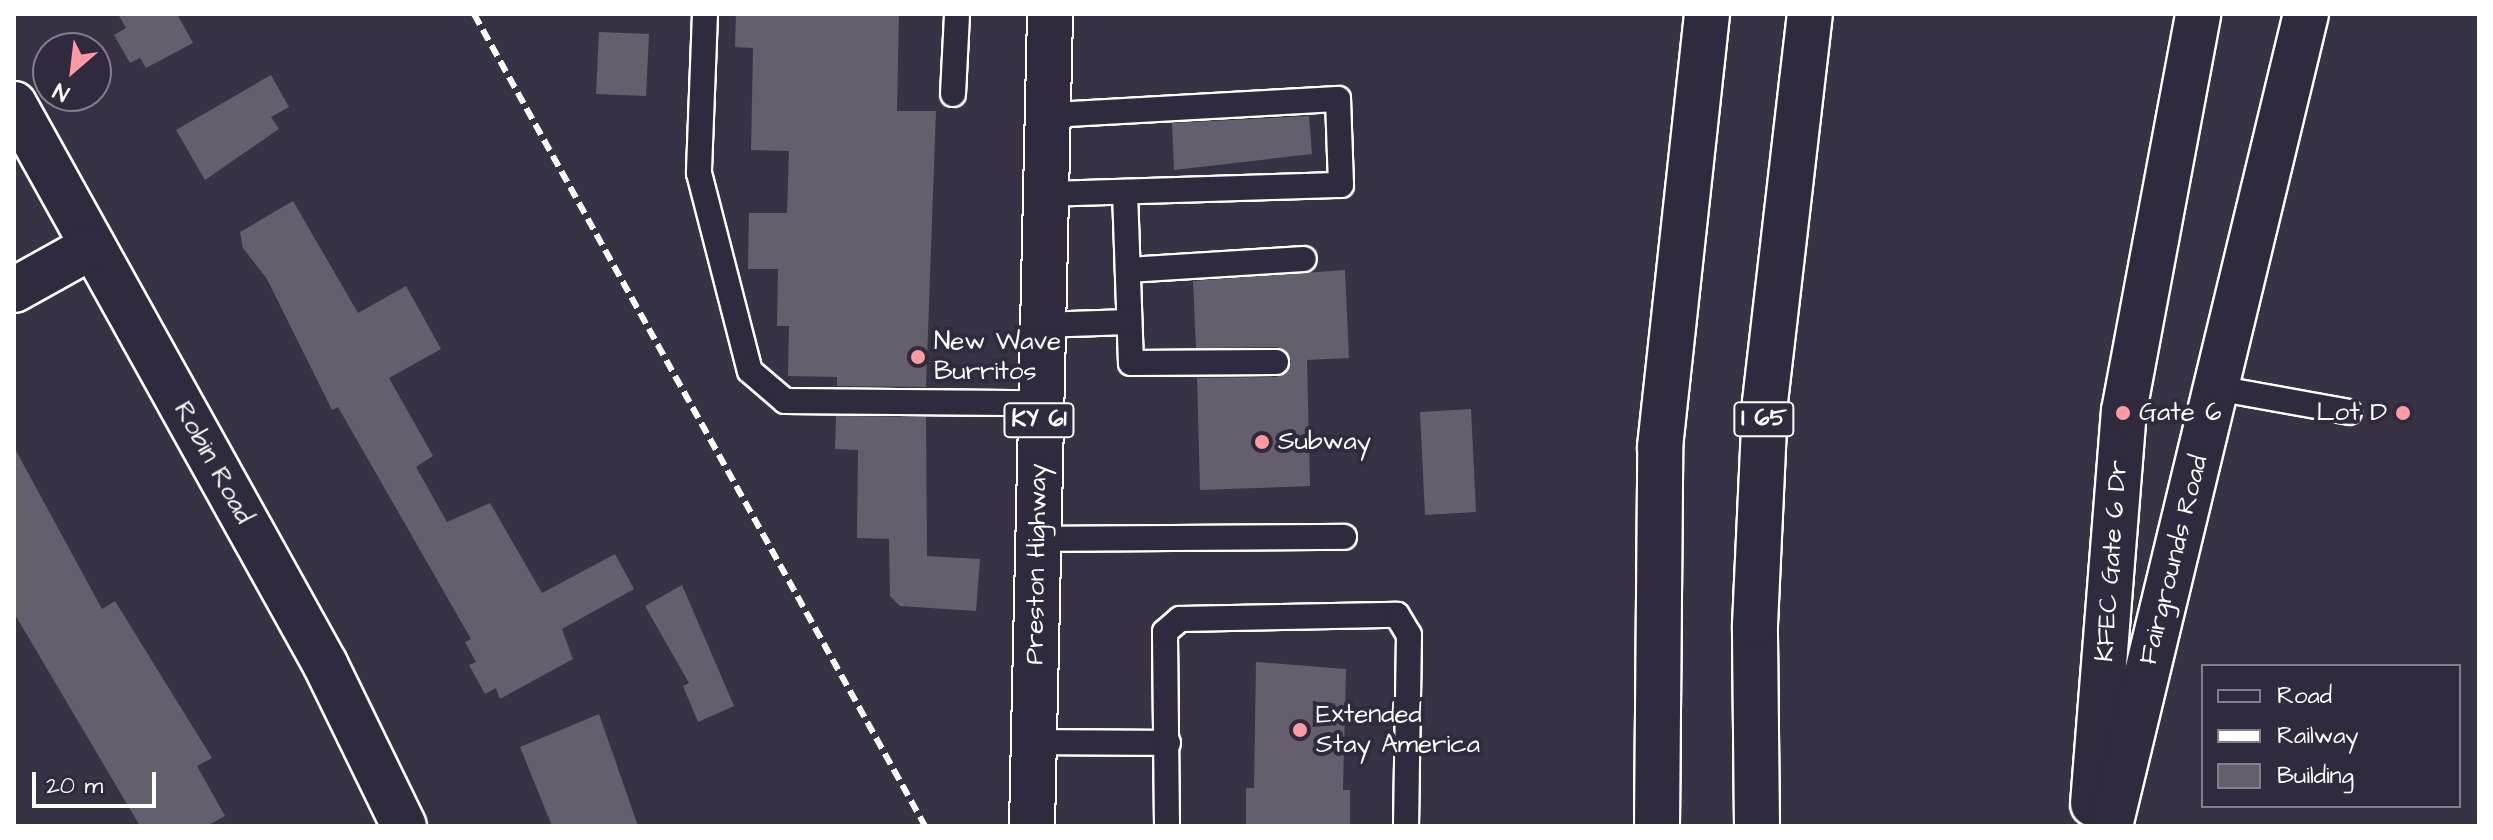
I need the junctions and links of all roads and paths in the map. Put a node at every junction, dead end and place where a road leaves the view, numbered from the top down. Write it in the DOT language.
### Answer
graph roads {
  1 [pos="705,14"];
  2 [pos="957,14"];
  3 [pos="1050,14"];
  4 [pos="1707,14"];
  5 [pos="1810,14"];
  6 [pos="2198,14"];
  7 [pos="2306,14"];
  8 [pos="953,94"];
  9 [pos="14,104"];
  10 [pos="1048,115"];
  11 [pos="1125,192"];
  12 [pos="1047,194"];
  13 [pos="93,246"];
  14 [pos="1304,259"];
  15 [pos="1128,270"];
  16 [pos="14,290"];
  17 [pos="1129,322"];
  18 [pos="1040,325"];
  19 [pos="1276,362"];
  20 [pos="2216,388"];
  21 [pos="1039,403"];
  22 [pos="2349,412"];
  23 [pos="1344,537"];
  24 [pos="1037,539"];
  25 [pos="1034,742"];
  26 [pos="1168,743"];
  27 [pos="404,826"];
  28 [pos="1032,826"];
  29 [pos="1167,826"];
  30 [pos="1406,826"];
  31 [pos="1657,826"];
  32 [pos="1757,826"];
  33 [pos="2092,826"];
  34 [pos="2110,826"];
  1 -- 21 [label="lane"];
  2 -- 8 [label="lane"];
  3 -- 10 [label="main road, Preston Highway / KY 61"];
  4 -- 31 [label="main road"];
  5 -- 32 [label="main road, I 65"];
  6 -- 33 [label="main road, KFEC Gate 6 Dr"];
  7 -- 20 [label="main road, Fairgrounds Road"];
  9 -- 13 [label="main road, Robin Road"];
  10 -- 11 [label="lane"];
  10 -- 12 [label="main road, Preston Highway / KY 61"];
  11 -- 12 [label="lane"];
  11 -- 15 [label="lane"];
  12 -- 18 [label="main road, Preston Highway / KY 61"];
  13 -- 16 [label="main road"];
  13 -- 27 [label="main road, Robin Road"];
  14 -- 15 [label="lane"];
  15 -- 17 [label="lane"];
  17 -- 18 [label="lane"];
  17 -- 19 [label="lane"];
  18 -- 21 [label="main road, Preston Highway / KY 61"];
  20 -- 22 [label="lane"];
  20 -- 34 [label="main road, Fairgrounds Road"];
  21 -- 24 [label="main road, Preston Highway / KY 61"];
  23 -- 24 [label="lane"];
  24 -- 25 [label="main road, Preston Highway / KY 61"];
  25 -- 26 [label="lane"];
  25 -- 28 [label="main road, Preston Highway / KY 61"];
  26 -- 29 [label="lane"];
  26 -- 30 [label="lane"];
}
